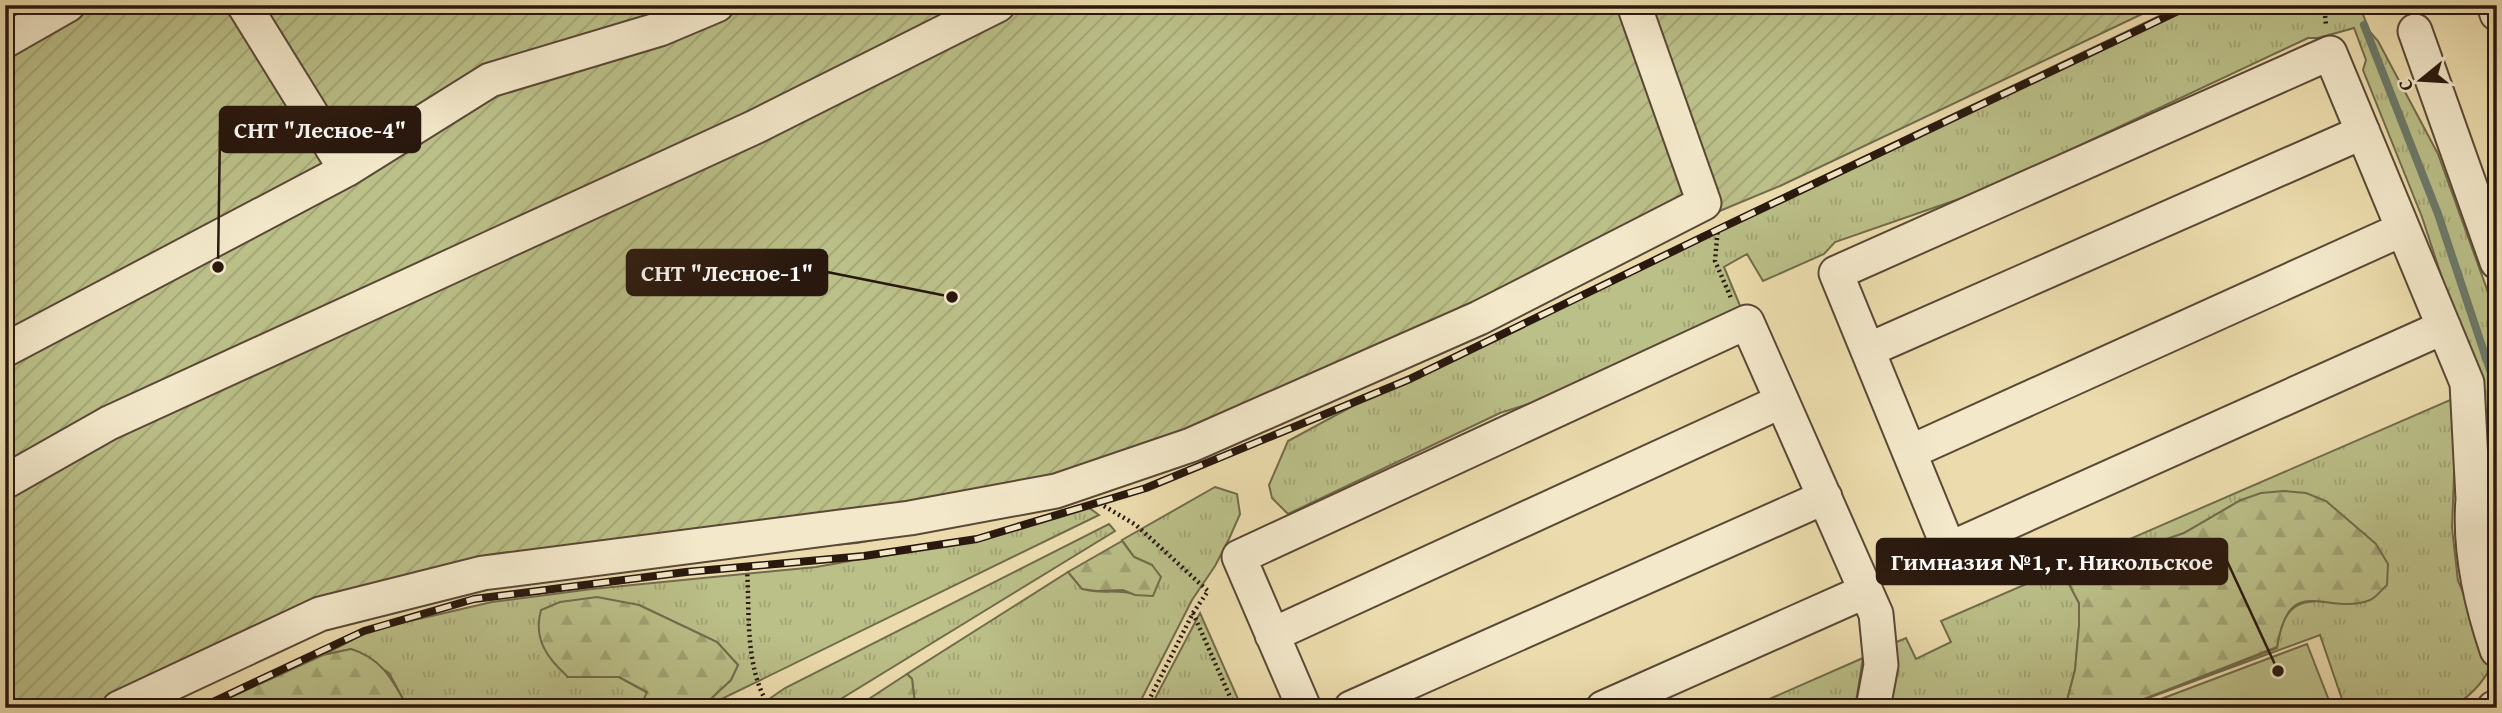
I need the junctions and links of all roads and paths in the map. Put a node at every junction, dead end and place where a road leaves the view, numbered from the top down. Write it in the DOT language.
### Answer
graph roads {
  1 [pos="68,5"];
  2 [pos="244,5"];
  3 [pos="717,5"];
  4 [pos="998,5"];
  5 [pos="1634,5"];
  6 [pos="2494,5"];
  7 [pos="2497,13"];
  8 [pos="654,17"];
  9 [pos="2415,31"];
  10 [pos="5,41"];
  11 [pos="2363,132"];
  12 [pos="346,170"];
  13 [pos="1704,203"];
  14 [pos="2403,229"];
  15 [pos="2497,262"];
  16 [pos="1746,322"];
  17 [pos="2444,327"];
  18 [pos="5,350"];
  19 [pos="1868,350"];
  20 [pos="1782,401"];
  21 [pos="1910,452"];
  22 [pos="5,482"];
  23 [pos="2485,489"];
  24 [pos="1056,491"];
  25 [pos="1825,497"];
  26 [pos="731,542"];
  27 [pos="1866,591"];
  28 [pos="1193,613"];
  29 [pos="1272,635"];
  30 [pos="2497,650"];
  31 [pos="119,708"];
  32 [pos="770,708"];
  33 [pos="1144,708"];
  34 [pos="1235,708"];
  35 [pos="1304,708"];
  36 [pos="1351,708"];
  37 [pos="1602,708"];
  38 [pos="1873,708"];
  1 -- 10 [label="street"];
  2 -- 12 [label="street"];
  3 -- 8 [label="street"];
  4 -- 22 [label="street"];
  5 -- 13 [label="street"];
  6 -- 7 [label="street"];
  8 -- 12 [label="street"];
  9 -- 15 [label="street"];
  11 -- 14 [label="street"];
  11 -- 19 [label="street"];
  11 -- 19 [label="street"];
  12 -- 18 [label="street"];
  13 -- 16 [label="path"];
  13 -- 24 [label="street"];
  14 -- 17 [label="street"];
  14 -- 21 [label="street"];
  16 -- 20 [label="street"];
  16 -- 29 [label="street"];
  17 -- 21 [label="street"];
  17 -- 23 [label="street"];
  19 -- 21 [label="street"];
  20 -- 25 [label="street"];
  20 -- 29 [label="street"];
  23 -- 30 [label="street"];
  24 -- 26 [label="street"];
  24 -- 28 [label="path"];
  25 -- 27 [label="street"];
  25 -- 36 [label="street"];
  26 -- 31 [label="street"];
  26 -- 32 [label="path"];
  27 -- 37 [label="street"];
  27 -- 38 [label="street"];
  28 -- 33 [label="path"];
  28 -- 34 [label="path"];
  29 -- 35 [label="street"];
}
